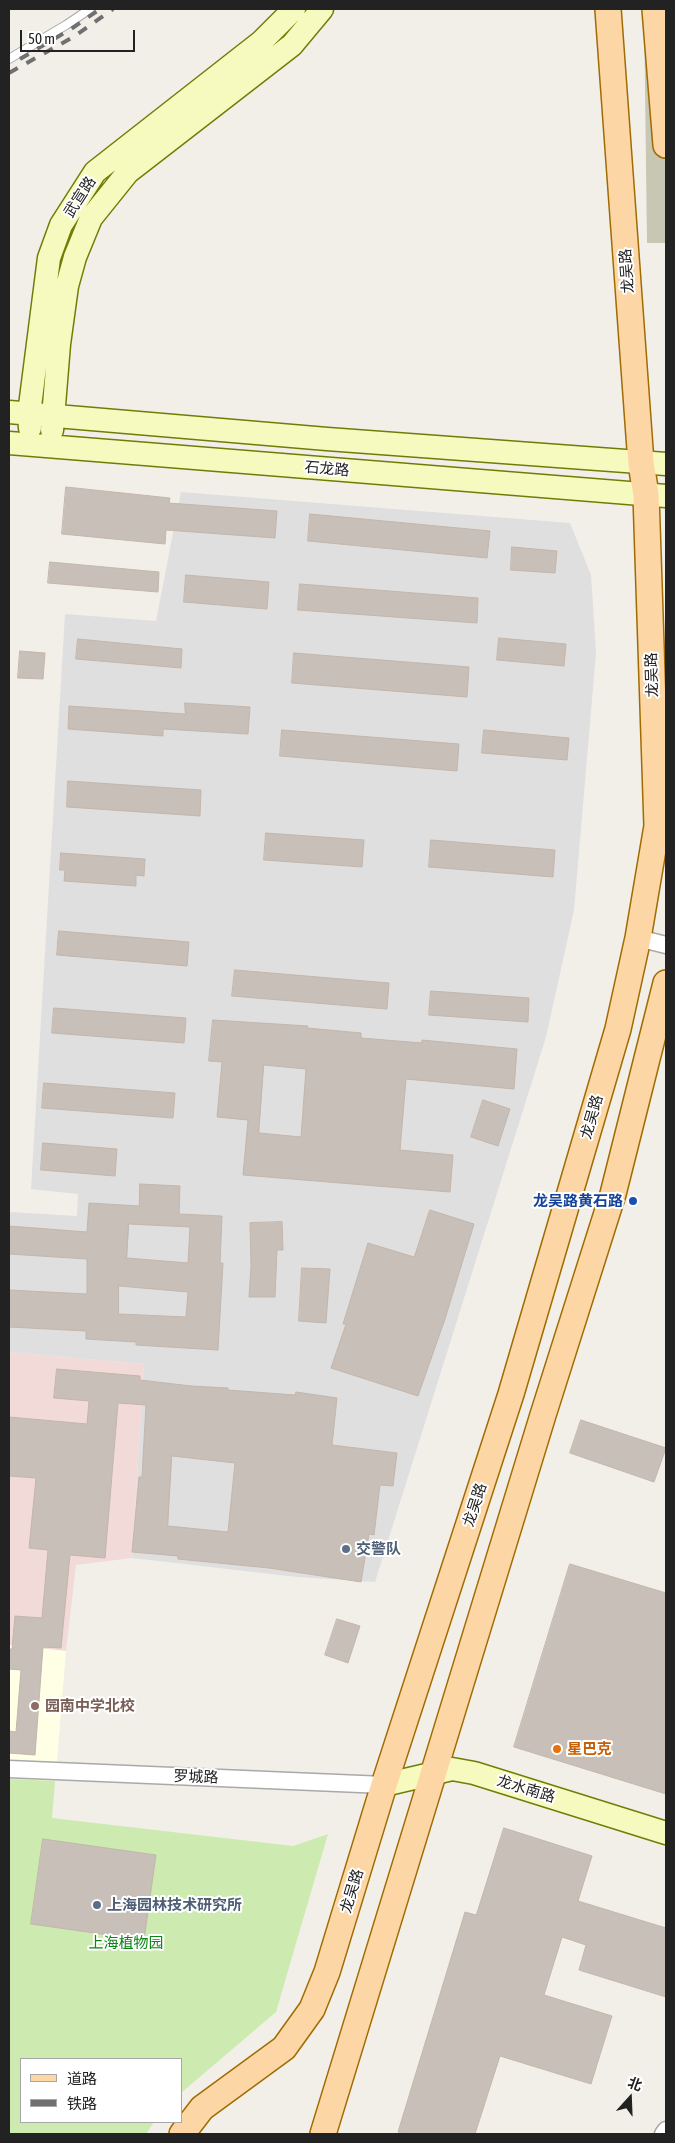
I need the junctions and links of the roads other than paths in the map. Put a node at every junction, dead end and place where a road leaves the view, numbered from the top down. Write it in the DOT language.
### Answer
graph roads {
  1 [pos="90,9"];
  2 [pos="294,9"];
  3 [pos="322,9"];
  4 [pos="608,9"];
  5 [pos="655,9"];
  6 [pos="662,50"];
  7 [pos="9,59"];
  8 [pos="666,145"];
  9 [pos="19,413"];
  10 [pos="52,416"];
  11 [pos="30,444"];
  12 [pos="641,463"];
  13 [pos="666,464"];
  14 [pos="656,495"];
  15 [pos="638,938"];
  16 [pos="666,945"];
  17 [pos="666,983"];
  18 [pos="9,1769"];
  19 [pos="434,1773"];
  20 [pos="384,1785"];
  21 [pos="666,1833"];
  22 [pos="666,2130"];
  23 [pos="182,2134"];
  24 [pos="323,2134"];
  25 [pos="663,2134"];
  1 -- 7 [label="lane"];
  2 -- 9 [label="main road, 武宣路"];
  3 -- 10 [label="main road"];
  4 -- 12 [label="main road, 龙吴路"];
  5 -- 6 [label="main road"];
  6 -- 8 [label="main road"];
  9 -- 10 [label="main road, 石龙路"];
  9 -- 11 [label="main road, 武宣路"];
  10 -- 11 [label="main road"];
  10 -- 12 [label="main road, 石龙路"];
  11 -- 14 [label="main road, 石龙路"];
  12 -- 13 [label="main road, 石龙路"];
  12 -- 14 [label="main road, 龙吴路"];
  14 -- 15 [label="main road, 龙吴路"];
  15 -- 16 [label="street"];
  15 -- 20 [label="main road, 龙吴路"];
  17 -- 19 [label="main road"];
  18 -- 20 [label="street, 罗城路"];
  19 -- 20 [label="main road, 龙水南路"];
  19 -- 21 [label="main road, 龙水南路"];
  19 -- 24 [label="main road"];
  20 -- 23 [label="main road, 龙吴路"];
  22 -- 25 [label="street"];
}
